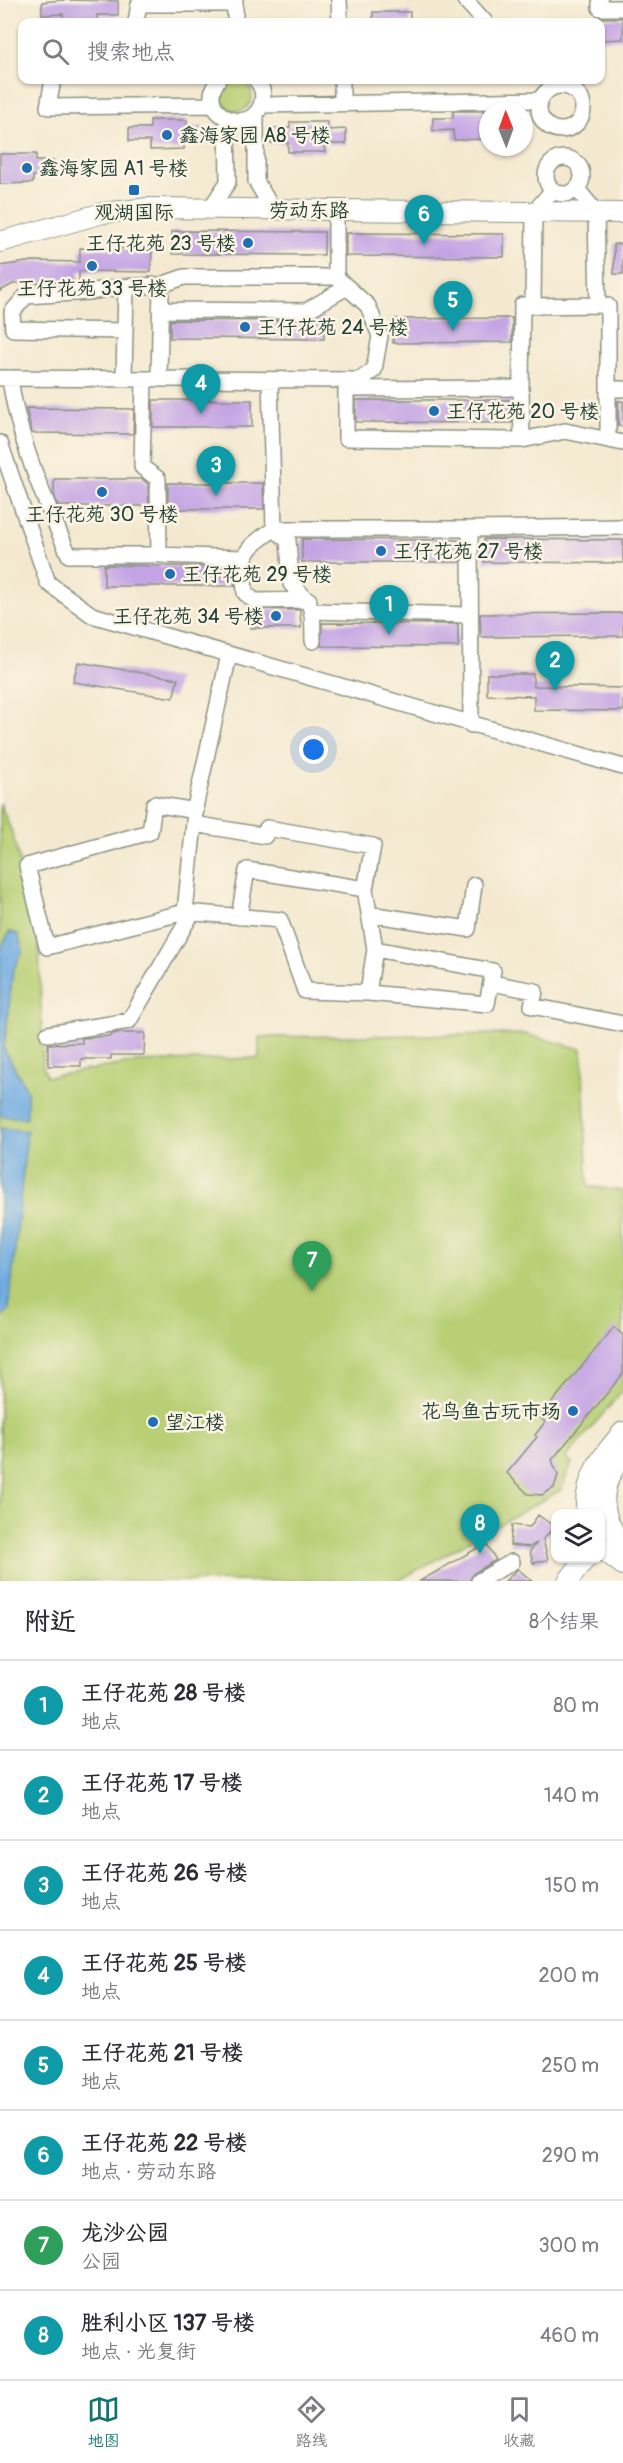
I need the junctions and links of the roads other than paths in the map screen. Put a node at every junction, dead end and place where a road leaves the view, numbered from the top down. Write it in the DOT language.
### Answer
graph roads {
  1 [pos="339,0"];
  2 [pos="465,0"];
  3 [pos="600,0"];
  4 [pos="235,2"];
  5 [pos="623,8"];
  6 [pos="137,18"];
  7 [pos="235,18"];
  8 [pos="340,18"];
  9 [pos="481,18"];
  10 [pos="52,84"];
  11 [pos="216,84"];
  12 [pos="258,84"];
  13 [pos="342,84"];
  14 [pos="537,84"];
  15 [pos="543,96"];
  16 [pos="342,103"];
  17 [pos="214,105"];
  18 [pos="258,109"];
  19 [pos="227,118"];
  20 [pos="562,131"];
  21 [pos="562,158"];
  22 [pos="577,189"];
  23 [pos="552,191"];
  24 [pos="210,209"];
  25 [pos="273,210"];
  26 [pos="336,210"];
  27 [pos="534,212"];
  28 [pos="596,212"];
  29 [pos="623,213"];
  30 [pos="0,242"];
  31 [pos="342,282"];
  32 [pos="161,285"];
  33 [pos="126,286"];
  34 [pos="598,305"];
  35 [pos="533,306"];
  36 [pos="160,310"];
  37 [pos="125,331"];
  38 [pos="5,378"];
  39 [pos="124,379"];
  40 [pos="152,379"];
  41 [pos="270,380"];
  42 [pos="359,380"];
  43 [pos="521,388"];
  44 [pos="346,389"];
  45 [pos="615,389"];
  46 [pos="522,440"];
  47 [pos="616,441"];
  48 [pos="0,443"];
  49 [pos="623,527"];
  50 [pos="274,529"];
  51 [pos="470,529"];
  52 [pos="159,555"];
  53 [pos="243,558"];
  54 [pos="311,606"];
  55 [pos="470,615"];
  56 [pos="313,641"];
  57 [pos="229,655"];
  58 [pos="471,725"];
  59 [pos="623,767"];
  60 [pos="195,818"];
  61 [pos="474,885"];
  62 [pos="365,889"];
  63 [pos="189,912"];
  64 [pos="369,914"];
  65 [pos="239,917"];
  66 [pos="375,949"];
  67 [pos="490,983"];
  68 [pos="368,993"];
  69 [pos="623,1024"];
  70 [pos="48,1034"];
  71 [pos="623,1432"];
  72 [pos="623,1456"];
  73 [pos="586,1509"];
  74 [pos="623,1545"];
  75 [pos="605,1551"];
  76 [pos="582,1563"];
  77 [pos="623,1565"];
  78 [pos="479,1581"];
  79 [pos="496,1581"];
  80 [pos="568,1581"];
  1 -- 8 [label="street"];
  2 -- 9 [label="street"];
  3 -- 5 [label="street"];
  4 -- 6 [label="street"];
  4 -- 7 [label="street"];
  10 -- 17 [label="street"];
  11 -- 17 [label="street"];
  12 -- 18 [label="street"];
  13 -- 16 [label="street"];
  14 -- 15 [label="street"];
  15 -- 16 [label="street"];
  15 -- 20 [label="street"];
  15 -- 20 [label="street"];
  16 -- 18 [label="street"];
  17 -- 19 [label="street"];
  18 -- 19 [label="street"];
  18 -- 25 [label="street"];
  19 -- 24 [label="street"];
  20 -- 21 [label="street"];
  21 -- 22 [label="street"];
  21 -- 23 [label="street"];
  22 -- 23 [label="street"];
  22 -- 28 [label="street"];
  23 -- 27 [label="street"];
  24 -- 25 [label="main road, 劳动东路"];
  24 -- 30 [label="main road, 劳动东路"];
  25 -- 26 [label="main road, 劳动东路"];
  26 -- 27 [label="main road, 劳动东路"];
  26 -- 31 [label="street"];
  27 -- 28 [label="main road, 劳动东路"];
  27 -- 35 [label="street"];
  28 -- 29 [label="main road, 劳动东路"];
  28 -- 34 [label="street"];
  31 -- 32 [label="street"];
  31 -- 36 [label="street"];
  31 -- 42 [label="street"];
  32 -- 33 [label="street"];
  32 -- 36 [label="street"];
  33 -- 37 [label="street"];
  33 -- 37 [label="street"];
  34 -- 35 [label="street"];
  34 -- 45 [label="street"];
  35 -- 43 [label="street"];
  36 -- 40 [label="street"];
  37 -- 39 [label="street"];
  38 -- 39 [label="street"];
  38 -- 52 [label="street"];
  39 -- 40 [label="street"];
  40 -- 41 [label="street"];
  40 -- 52 [label="street"];
  41 -- 42 [label="street"];
  41 -- 50 [label="street"];
  42 -- 44 [label="street"];
  43 -- 44 [label="street"];
  43 -- 46 [label="street"];
  44 -- 46 [label="street"];
  45 -- 47 [label="street"];
  46 -- 47 [label="street"];
  48 -- 57 [label="street"];
  49 -- 51 [label="street"];
  50 -- 51 [label="street"];
  50 -- 53 [label="street"];
  50 -- 54 [label="street"];
  51 -- 55 [label="street"];
  52 -- 53 [label="street"];
  53 -- 54 [label="street"];
  54 -- 55 [label="street"];
  54 -- 56 [label="street"];
  55 -- 58 [label="street"];
  57 -- 58 [label="street"];
  57 -- 60 [label="street"];
  58 -- 59 [label="street"];
  60 -- 62 [label="street"];
  60 -- 63 [label="street"];
  60 -- 63 [label="street"];
  61 -- 64 [label="street"];
  62 -- 64 [label="street"];
  62 -- 65 [label="street"];
  63 -- 65 [label="street"];
  63 -- 70 [label="street"];
  64 -- 66 [label="street"];
  65 -- 68 [label="street"];
  66 -- 67 [label="street"];
  66 -- 68 [label="street"];
  67 -- 68 [label="street"];
  67 -- 69 [label="street"];
  71 -- 73 [label="main road"];
  72 -- 74 [label="main road"];
  75 -- 77 [label="main road"];
  76 -- 80 [label="main road"];
  78 -- 79 [label="street"];
}
